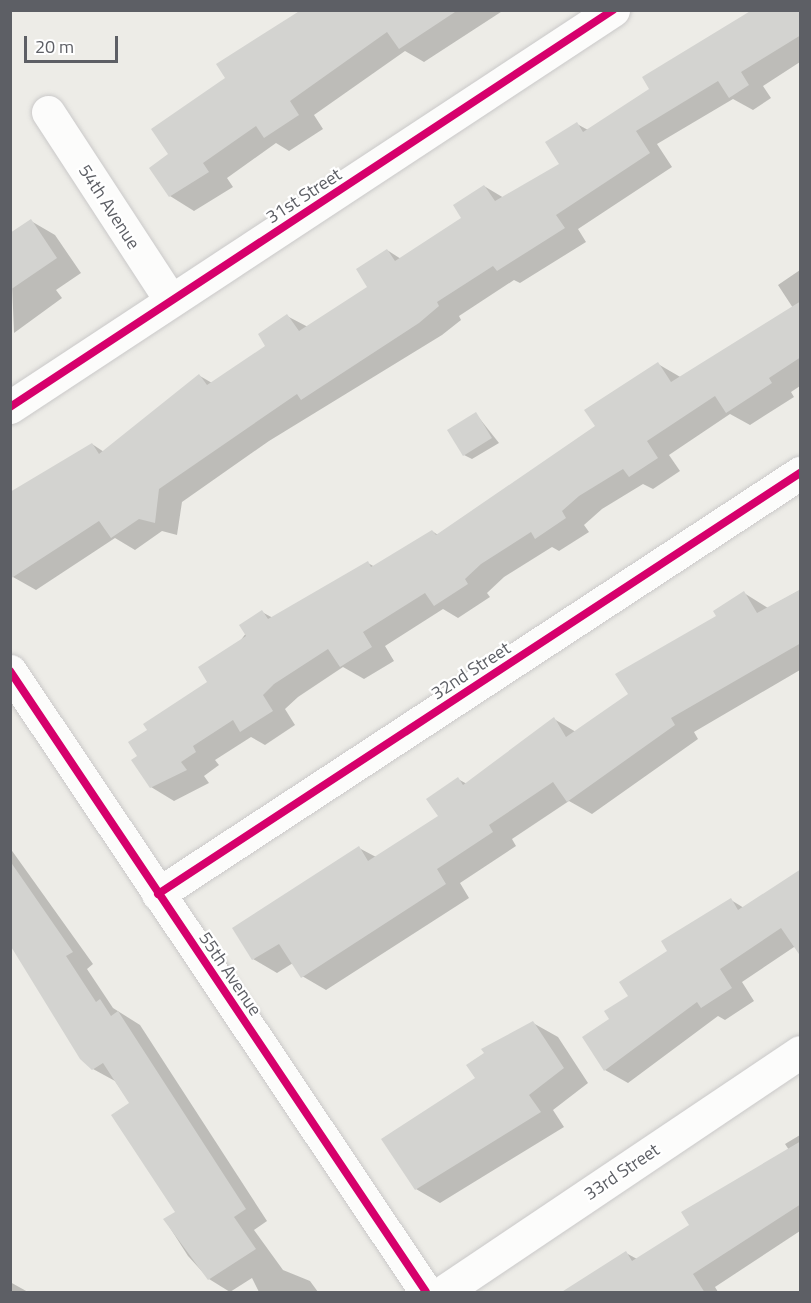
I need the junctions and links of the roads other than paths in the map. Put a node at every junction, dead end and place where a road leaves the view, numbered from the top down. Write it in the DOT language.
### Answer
graph roads {
  1 [pos="613,10"];
  2 [pos="48,112"];
  3 [pos="171,302"];
  4 [pos="10,407"];
  5 [pos="801,473"];
  6 [pos="10,672"];
  7 [pos="158,894"];
  8 [pos="801,1052"];
  9 [pos="426,1293"];
  10 [pos="443,1293"];
  1 -- 3 [label="street, 31st Street"];
  2 -- 3 [label="street, 54th Avenue"];
  3 -- 4 [label="street, 31st Street"];
  5 -- 7 [label="street, 32nd Street"];
  6 -- 7 [label="street, 55th Avenue"];
  7 -- 9 [label="street, 55th Avenue"];
  8 -- 10 [label="street, 33rd Street"];
}
